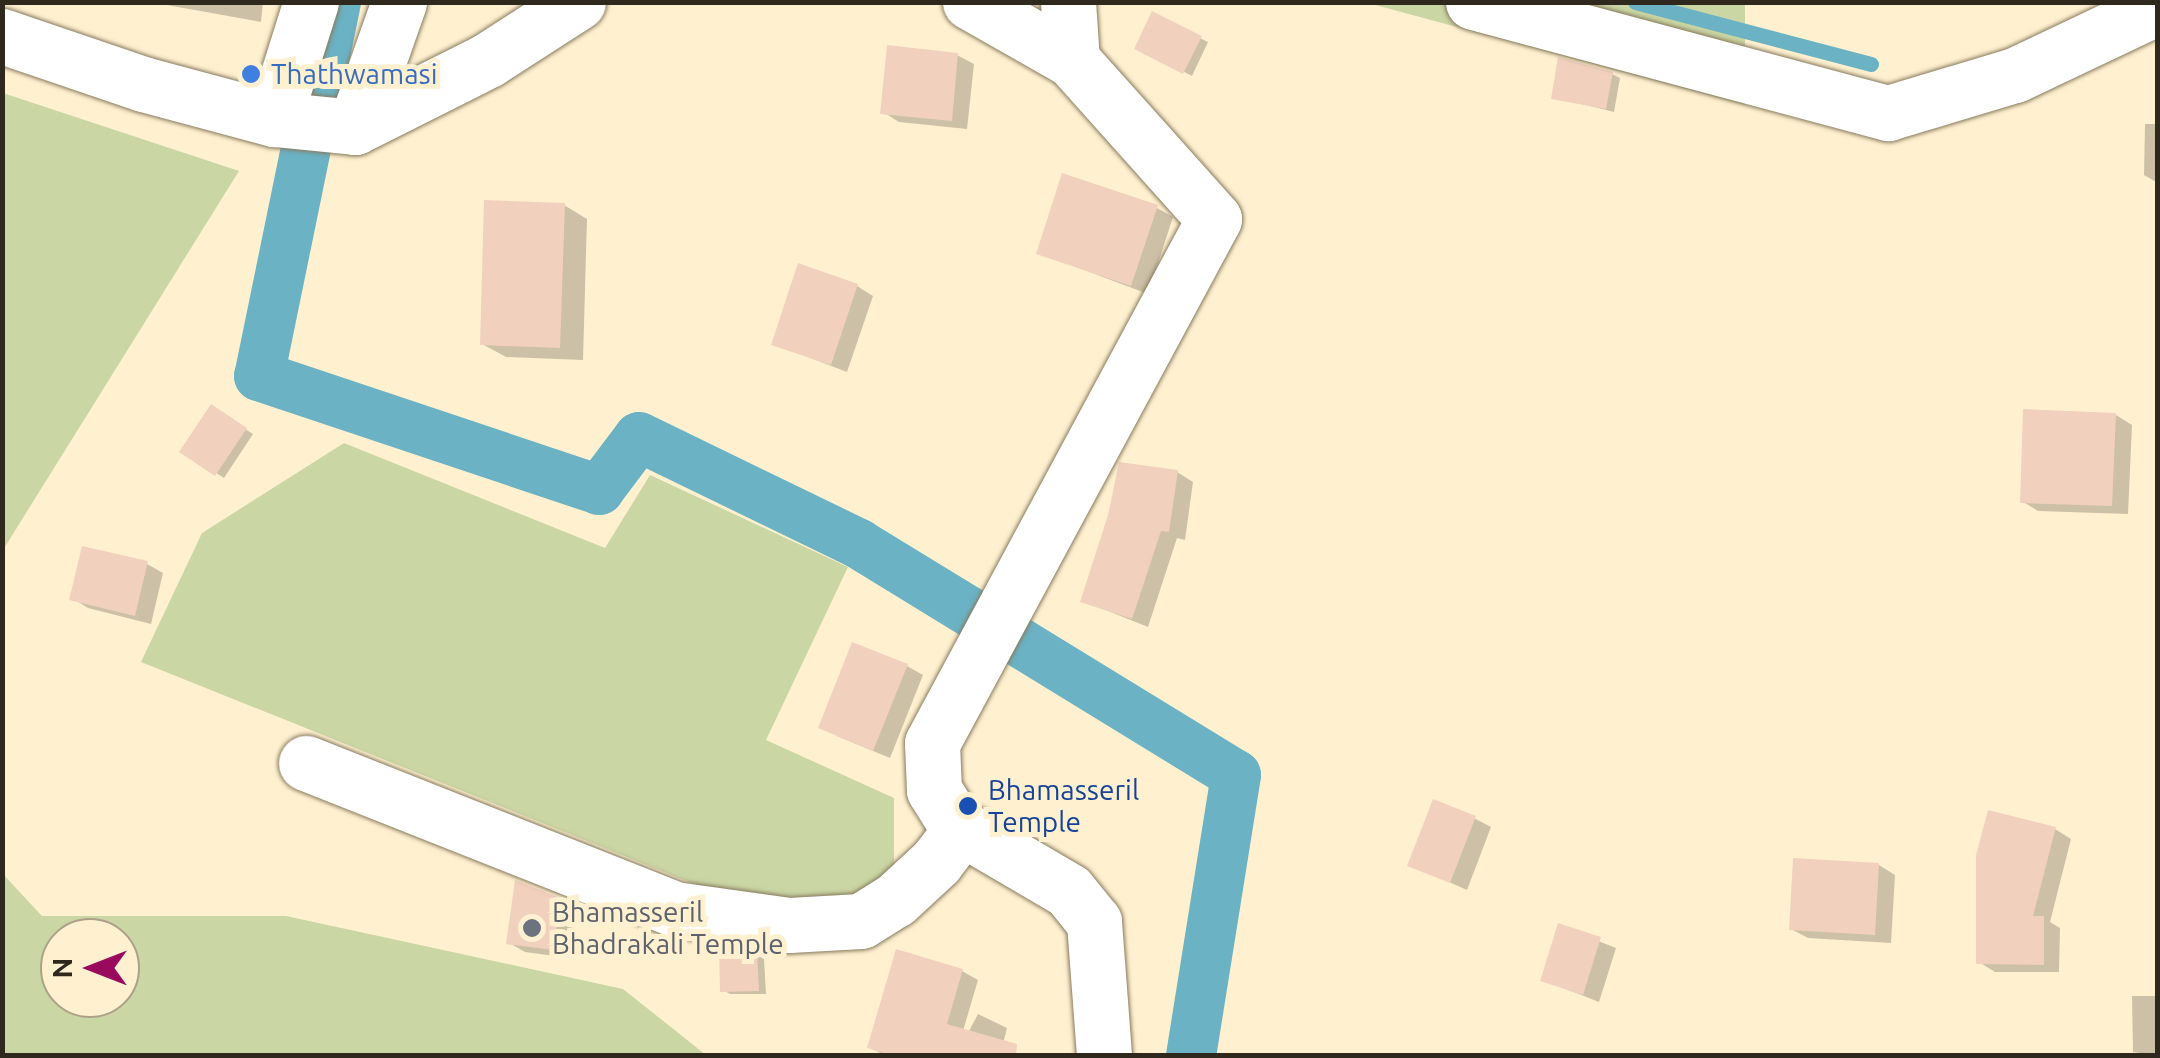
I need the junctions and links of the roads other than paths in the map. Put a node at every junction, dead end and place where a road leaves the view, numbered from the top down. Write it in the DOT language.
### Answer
graph roads {
  1 [pos="311,2"];
  2 [pos="400,2"];
  3 [pos="578,2"];
  4 [pos="970,2"];
  5 [pos="1068,2"];
  6 [pos="1473,2"];
  7 [pos="2158,7"];
  8 [pos="2,36"];
  9 [pos="1072,60"];
  10 [pos="311,124"];
  11 [pos="306,764"];
  12 [pos="962,828"];
  13 [pos="1104,1056"];
  1 -- 10 [label="street"];
  2 -- 10 [label="street"];
  3 -- 10 [label="street"];
  4 -- 9 [label="street"];
  5 -- 9 [label="street"];
  6 -- 7 [label="street"];
  8 -- 10 [label="street"];
  9 -- 12 [label="street"];
  11 -- 12 [label="street"];
  12 -- 13 [label="street"];
}
